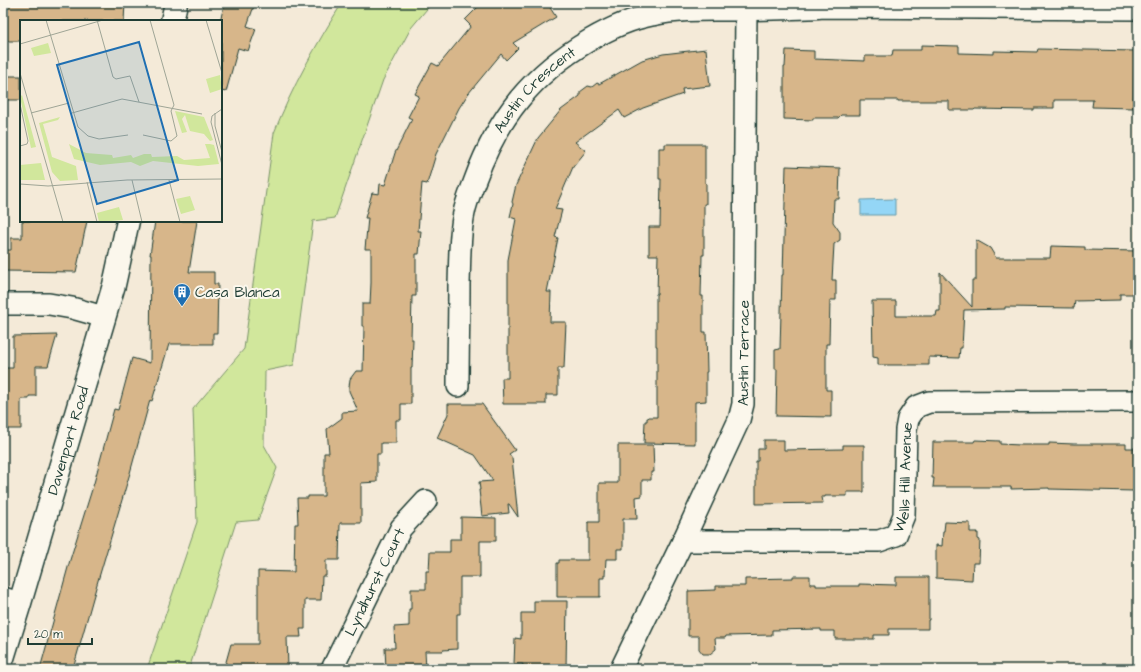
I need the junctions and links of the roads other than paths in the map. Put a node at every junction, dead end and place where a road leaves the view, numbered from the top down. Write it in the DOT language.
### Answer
graph roads {
  1 [pos="176,3"];
  2 [pos="828,5"];
  3 [pos="746,9"];
  4 [pos="1138,9"];
  5 [pos="172,20"];
  6 [pos="128,222"];
  7 [pos="3,304"];
  8 [pos="104,316"];
  9 [pos="458,386"];
  10 [pos="1138,401"];
  11 [pos="426,501"];
  12 [pos="683,541"];
  13 [pos="12,600"];
  14 [pos="3,658"];
  15 [pos="332,669"];
  16 [pos="621,669"];
  1 -- 5 [label="street"];
  2 -- 3 [label="street, Austin Crescent"];
  2 -- 4 [label="street, Austin Crescent"];
  3 -- 9 [label="street, Austin Crescent"];
  3 -- 12 [label="street, Austin Terrace"];
  6 -- 8 [label="street, Davenport Road"];
  7 -- 8 [label="street"];
  8 -- 13 [label="street, Davenport Road"];
  10 -- 12 [label="street, Wells Hill Avenue"];
  11 -- 15 [label="street, Lyndhurst Court"];
  12 -- 16 [label="street, Austin Terrace"];
  13 -- 14 [label="street, Davenport Road"];
}
